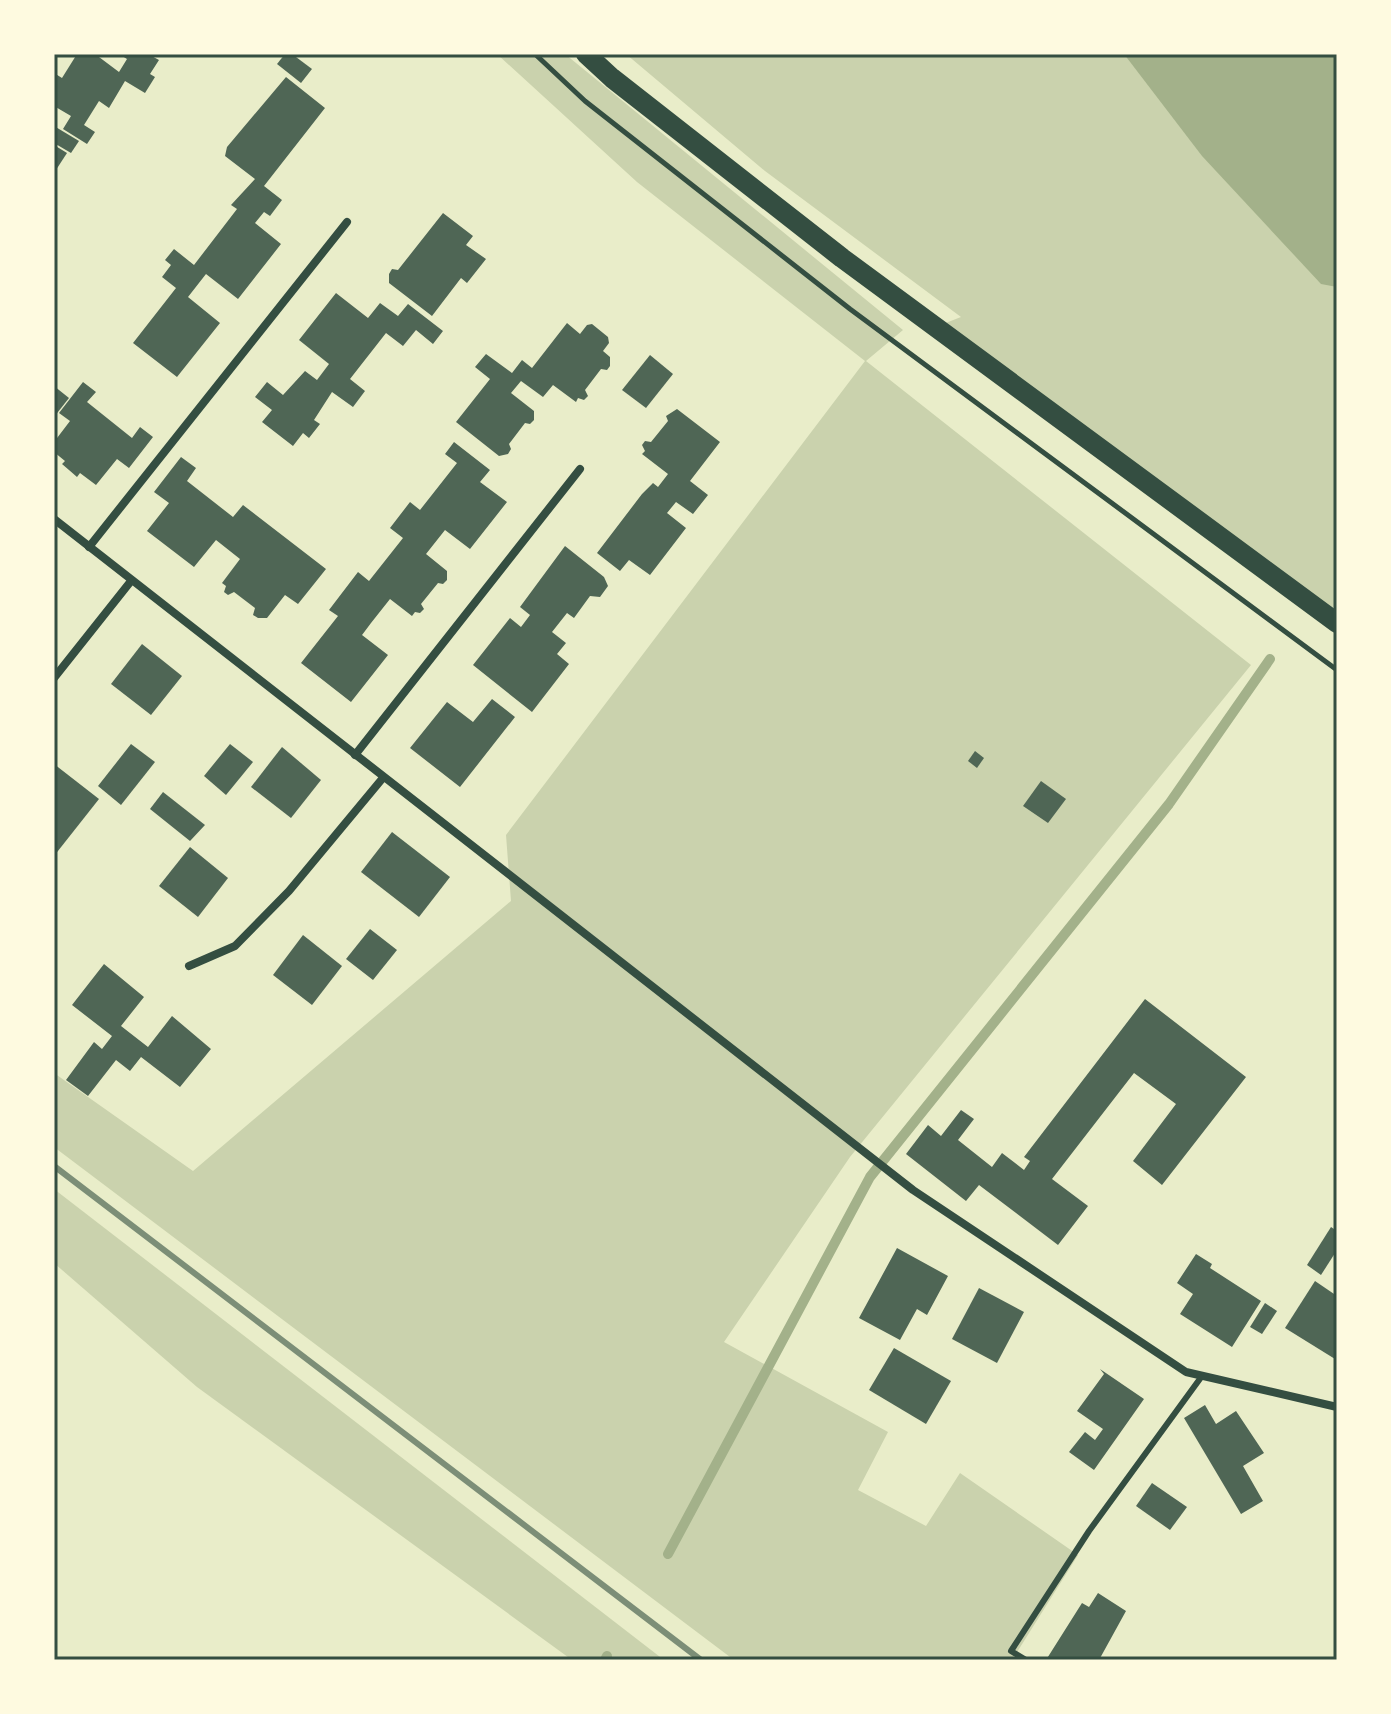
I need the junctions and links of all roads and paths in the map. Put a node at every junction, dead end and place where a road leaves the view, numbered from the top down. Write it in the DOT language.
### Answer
graph roads {
  1 [pos="535,54"];
  2 [pos="586,54"];
  3 [pos="347,222"];
  4 [pos="580,469"];
  5 [pos="54,519"];
  6 [pos="89,547"];
  7 [pos="131,581"];
  8 [pos="1337,623"];
  9 [pos="1337,670"];
  10 [pos="54,678"];
  11 [pos="355,755"];
  12 [pos="382,779"];
  13 [pos="189,966"];
  14 [pos="1202,1376"];
  15 [pos="1337,1407"];
  16 [pos="1026,1660"];
  1 -- 9 [label="path"];
  2 -- 8 [label="main road"];
  3 -- 6 [label="street"];
  4 -- 11 [label="street"];
  5 -- 6 [label="street"];
  6 -- 7 [label="street"];
  7 -- 10 [label="street"];
  7 -- 11 [label="street"];
  11 -- 12 [label="street"];
  12 -- 13 [label="street"];
  12 -- 14 [label="street"];
  14 -- 15 [label="street"];
  14 -- 16 [label="lane"];
}
